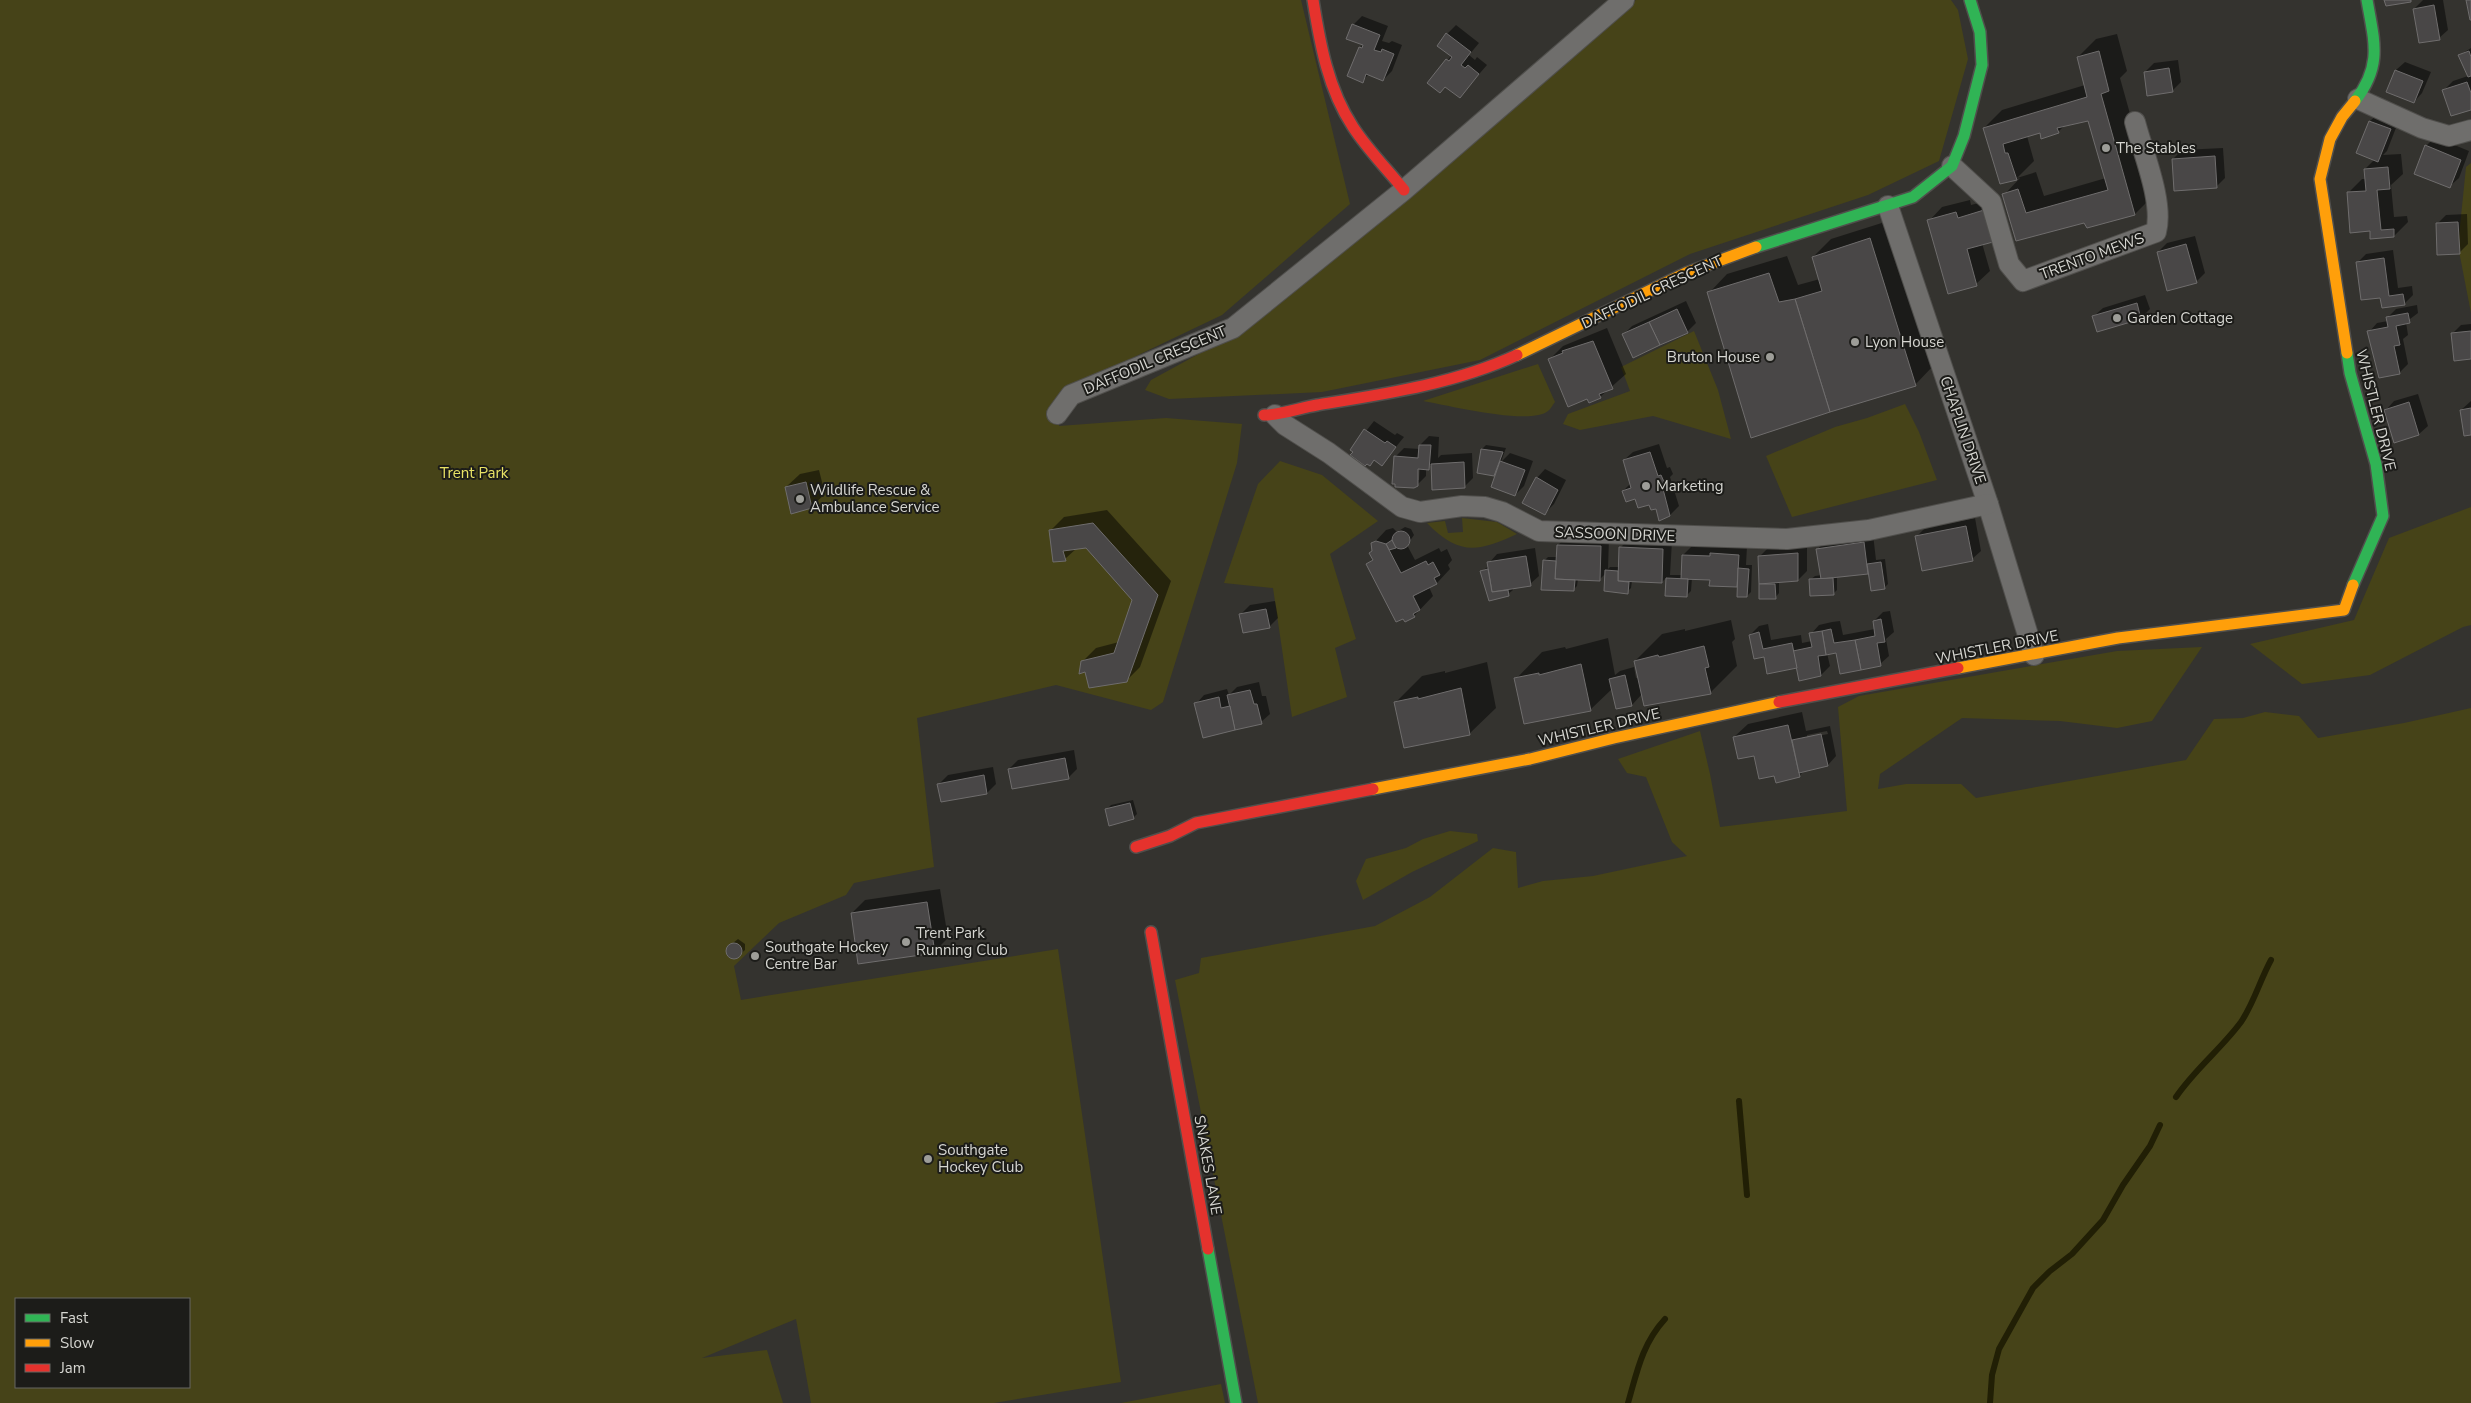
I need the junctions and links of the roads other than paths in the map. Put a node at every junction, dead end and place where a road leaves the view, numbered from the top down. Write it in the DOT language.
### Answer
graph roads {
  1 [pos="1313,0"];
  2 [pos="1624,0"];
  3 [pos="1970,0"];
  4 [pos="2367,0"];
  5 [pos="2358,98"];
  6 [pos="2135,122"];
  7 [pos="2471,130"];
  8 [pos="1952,166"];
  9 [pos="1404,190"];
  10 [pos="1888,206"];
  11 [pos="1057,414"];
  12 [pos="1269,415"];
  13 [pos="1988,504"];
  14 [pos="2034,656"];
  15 [pos="1136,847"];
  16 [pos="1151,932"];
  17 [pos="1236,1403"];
  1 -- 9 [label="street"];
  2 -- 9 [label="street, DAFFODIL CRESCENT"];
  3 -- 8 [label="street, DAFFODIL CRESCENT"];
  4 -- 5 [label="street"];
  5 -- 7 [label="street"];
  5 -- 14 [label="street, WHISTLER DRIVE"];
  6 -- 8 [label="street, TRENTO MEWS"];
  8 -- 10 [label="street, DAFFODIL CRESCENT"];
  9 -- 11 [label="street, DAFFODIL CRESCENT"];
  10 -- 12 [label="street, DAFFODIL CRESCENT"];
  10 -- 13 [label="street, CHAPLIN DRIVE"];
  12 -- 13 [label="street, SASSOON DRIVE"];
  13 -- 14 [label="street, CHAPLIN DRIVE"];
  14 -- 15 [label="street, WHISTLER DRIVE"];
  16 -- 17 [label="street, SNAKES LANE"];
}
